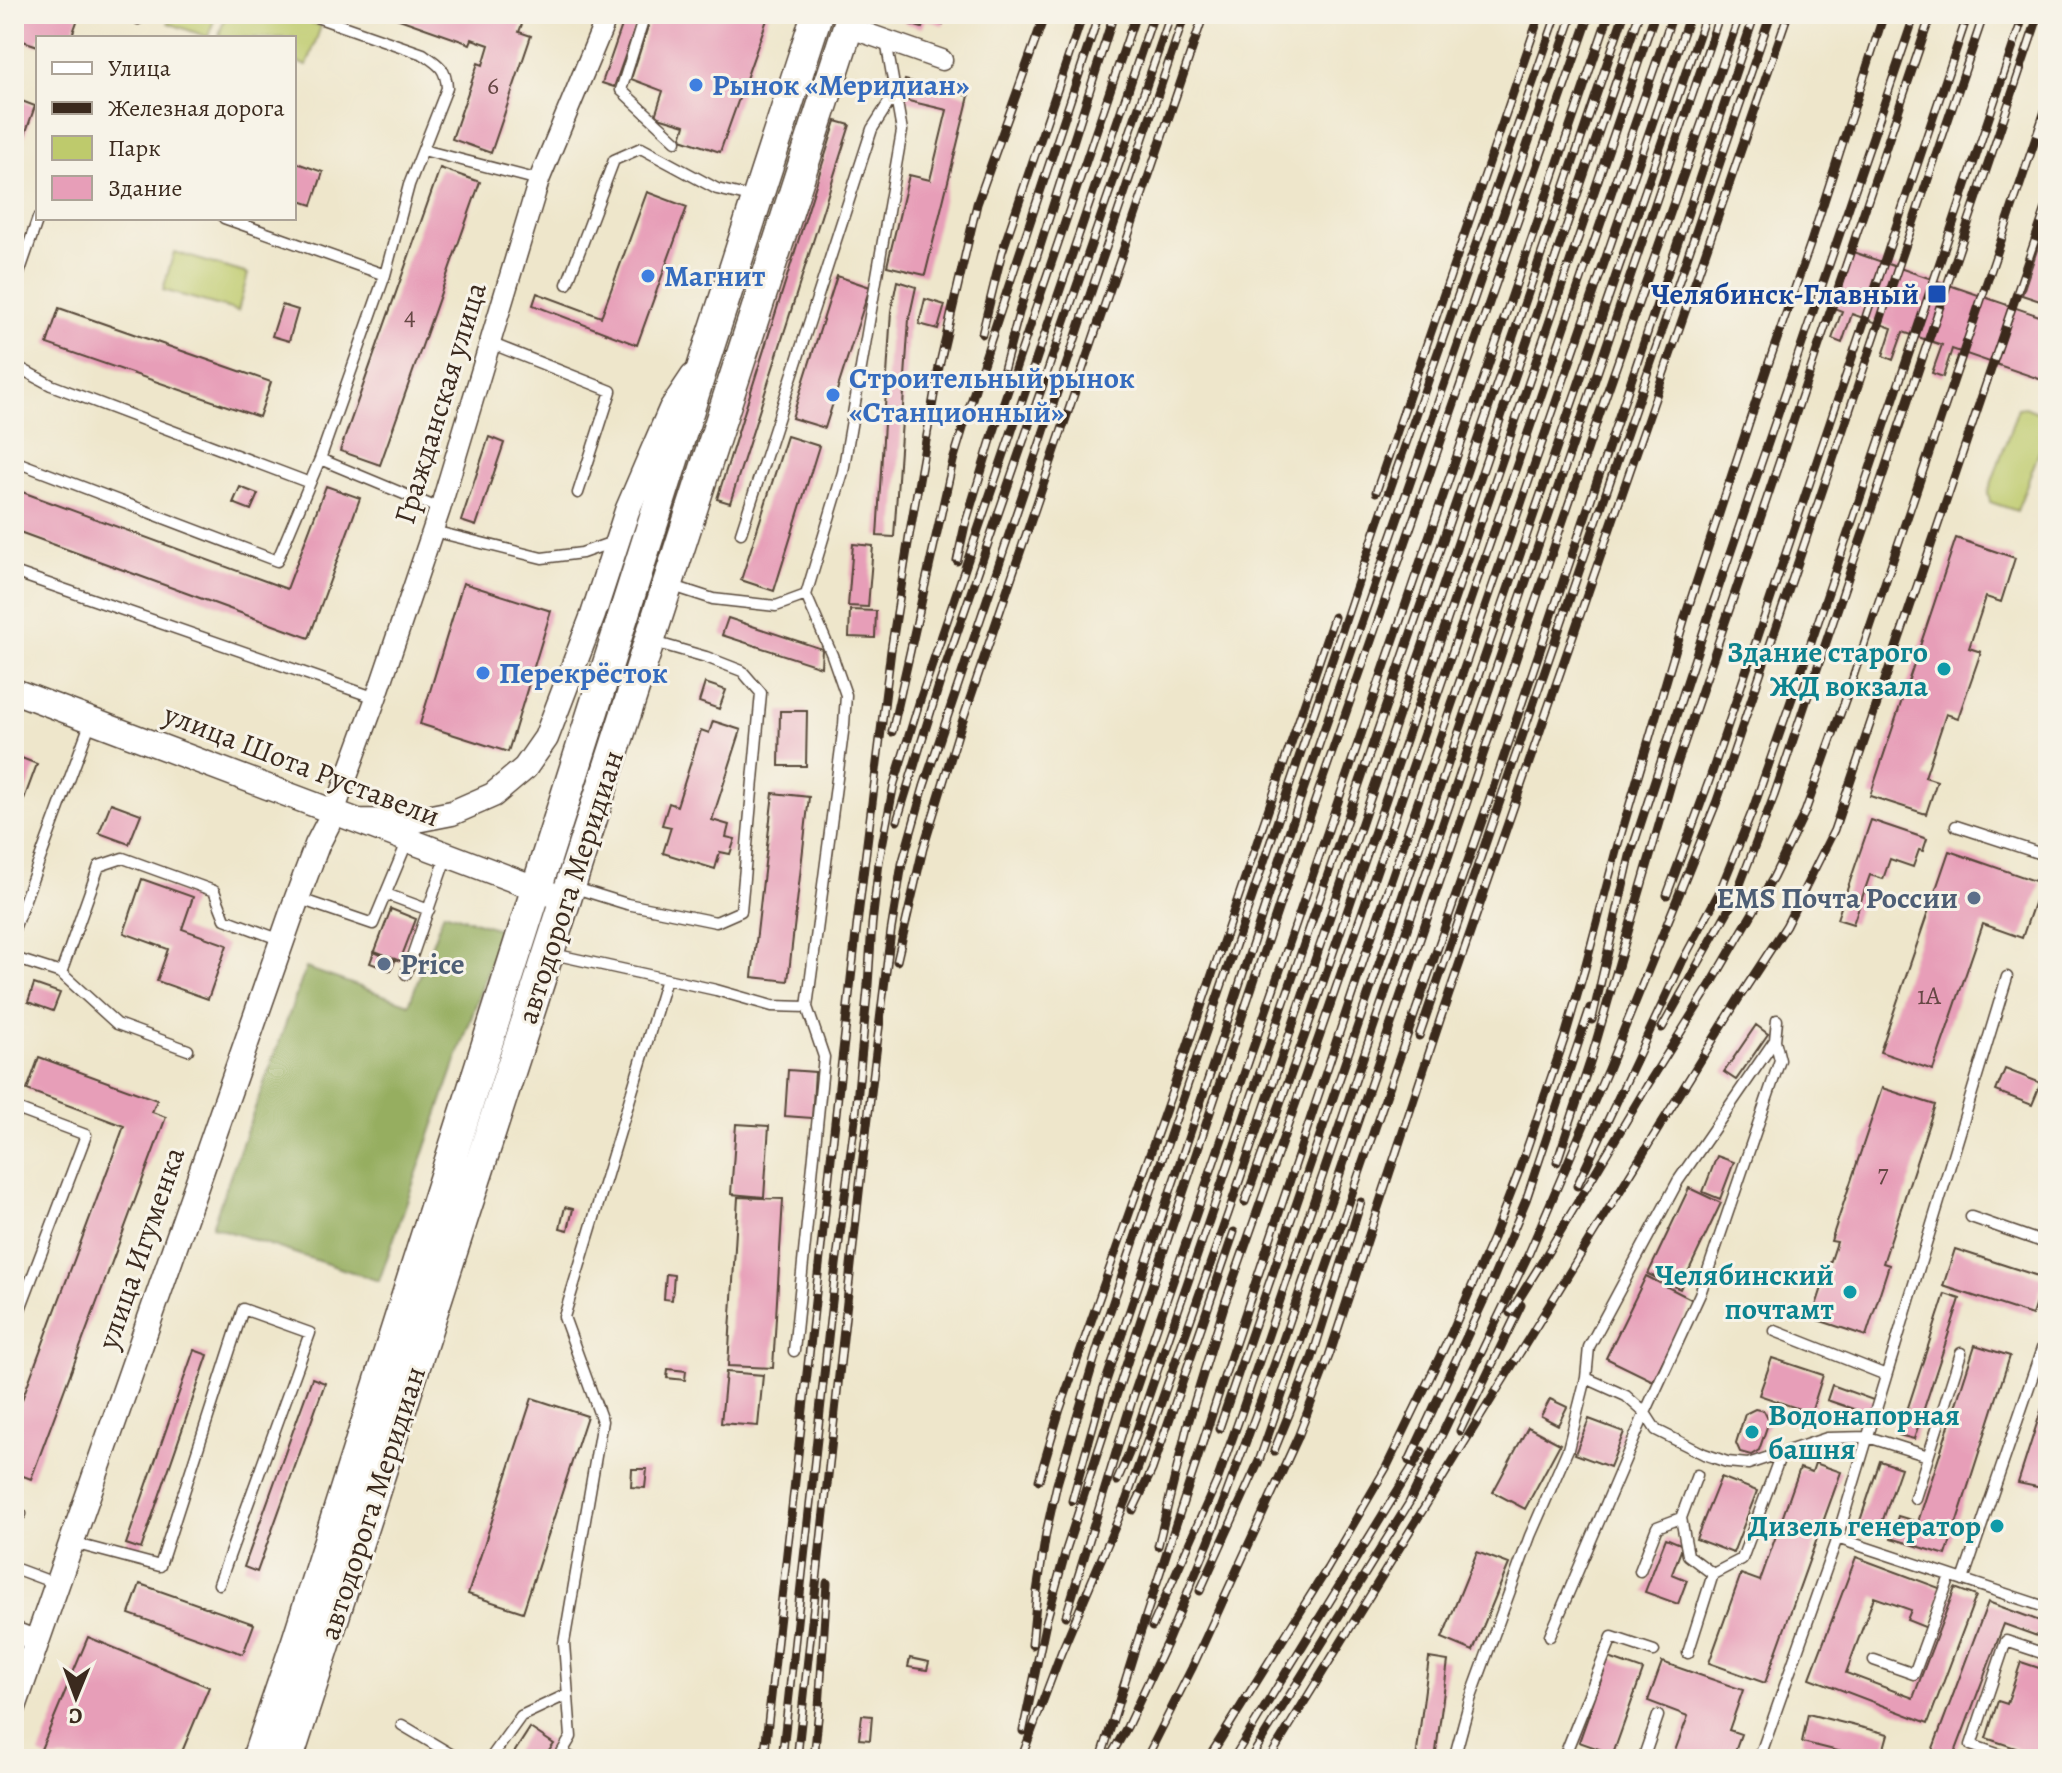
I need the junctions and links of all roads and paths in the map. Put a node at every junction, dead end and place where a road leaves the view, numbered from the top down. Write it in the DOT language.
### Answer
graph roads {
  1 [pos="308,14"];
  2 [pos="608,14"];
  3 [pos="645,14"];
  4 [pos="817,14"];
  5 [pos="850,21"];
  6 [pos="886,41"];
  7 [pos="942,60"];
  8 [pos="895,93"];
  9 [pos="676,141"];
  10 [pos="423,150"];
  11 [pos="539,180"];
  12 [pos="757,199"];
  13 [pos="37,220"];
  14 [pos="230,220"];
  15 [pos="385,275"];
  16 [pos="567,284"];
  17 [pos="14,288"];
  18 [pos="490,343"];
  19 [pos="706,356"];
  20 [pos="14,365"];
  21 [pos="320,459"];
  22 [pos="14,461"];
  23 [pos="310,483"];
  24 [pos="578,493"];
  25 [pos="440,509"];
  26 [pos="433,531"];
  27 [pos="741,533"];
  28 [pos="618,539"];
  29 [pos="14,572"];
  30 [pos="668,584"];
  31 [pos="806,595"];
  32 [pos="650,640"];
  33 [pos="14,691"];
  34 [pos="376,698"];
  35 [pos="91,720"];
  36 [pos="334,812"];
  37 [pos="358,821"];
  38 [pos="1956,826"];
  39 [pos="408,839"];
  40 [pos="447,854"];
  41 [pos="2048,856"];
  42 [pos="537,888"];
  43 [pos="568,893"];
  44 [pos="386,894"];
  45 [pos="297,898"];
  46 [pos="429,910"];
  47 [pos="14,929"];
  48 [pos="283,940"];
  49 [pos="549,953"];
  50 [pos="14,958"];
  51 [pos="61,973"];
  52 [pos="406,974"];
  53 [pos="2007,977"];
  54 [pos="666,979"];
  55 [pos="807,1007"];
  56 [pos="1777,1020"];
  57 [pos="1775,1040"];
  58 [pos="188,1050"];
  59 [pos="14,1108"];
  60 [pos="1971,1217"];
  61 [pos="2048,1244"];
  62 [pos="14,1325"];
  63 [pos="1775,1331"];
  64 [pos="2048,1331"];
  65 [pos="794,1351"];
  66 [pos="1961,1353"];
  67 [pos="1886,1375"];
  68 [pos="1586,1378"];
  69 [pos="1645,1413"];
  70 [pos="1868,1437"];
  71 [pos="1781,1454"];
  72 [pos="1928,1456"];
  73 [pos="1697,1475"];
  74 [pos="1915,1498"];
  75 [pos="1681,1518"];
  76 [pos="1837,1538"];
  77 [pos="71,1543"];
  78 [pos="14,1568"];
  79 [pos="1640,1571"];
  80 [pos="1713,1574"];
  81 [pos="1950,1576"];
  82 [pos="1963,1580"];
  83 [pos="57,1584"];
  84 [pos="219,1584"];
  85 [pos="2048,1608"];
  86 [pos="14,1632"];
  87 [pos="1550,1636"];
  88 [pos="37,1641"];
  89 [pos="1654,1651"];
  90 [pos="1688,1653"];
  91 [pos="2048,1655"];
  92 [pos="1874,1660"];
  93 [pos="568,1694"];
  94 [pos="14,1707"];
  95 [pos="1658,1716"];
  96 [pos="402,1725"];
  97 [pos="560,1756"];
  98 [pos="2006,1757"];
  99 [pos="257,1759"];
  100 [pos="288,1759"];
  101 [pos="459,1759"];
  102 [pos="490,1759"];
  103 [pos="574,1759"];
  104 [pos="1454,1759"];
  105 [pos="1568,1759"];
  106 [pos="1643,1759"];
  107 [pos="1759,1759"];
  1 -- 10 [label="lane"];
  2 -- 11 [label="street, Гражданская улица"];
  3 -- 9 [label="lane"];
  4 -- 12 [label="main road, автодорога Меридиан"];
  5 -- 6 [label="street"];
  5 -- 30 [label="main road, автодорога Меридиан"];
  6 -- 7 [label="street"];
  6 -- 8 [label="lane"];
  8 -- 27 [label="lane"];
  8 -- 31 [label="lane"];
  10 -- 11 [label="lane"];
  10 -- 15 [label="lane"];
  11 -- 18 [label="street, Гражданская улица"];
  12 -- 16 [label="lane"];
  12 -- 19 [label="main road, автодорога Меридиан"];
  13 -- 17 [label="lane"];
  14 -- 15 [label="lane"];
  15 -- 21 [label="lane"];
  18 -- 24 [label="lane"];
  18 -- 25 [label="street, Гражданская улица"];
  19 -- 28 [label="street"];
  19 -- 42 [label="main road, автодорога Меридиан"];
  20 -- 23 [label="lane"];
  21 -- 23 [label="lane"];
  21 -- 25 [label="lane"];
  22 -- 23 [label="lane"];
  25 -- 26 [label="street, Гражданская улица"];
  26 -- 28 [label="lane"];
  26 -- 34 [label="street, Гражданская улица"];
  28 -- 37 [label="street"];
  29 -- 34 [label="lane"];
  30 -- 31 [label="lane"];
  30 -- 32 [label="main road, автодорога Меридиан"];
  31 -- 55 [label="lane"];
  32 -- 43 [label="main road, автодорога Меридиан"];
  32 -- 43 [label="lane"];
  33 -- 35 [label="street, улица Шота Руставели"];
  34 -- 36 [label="street, Гражданская улица"];
  35 -- 36 [label="street, улица Шота Руставели"];
  35 -- 47 [label="lane"];
  36 -- 37 [label="street, улица Шота Руставели"];
  36 -- 45 [label="street, улица Игуменка"];
  37 -- 39 [label="street, улица Шота Руставели"];
  38 -- 41 [label="lane"];
  39 -- 40 [label="street, улица Шота Руставели"];
  39 -- 44 [label="lane"];
  40 -- 42 [label="street, улица Шота Руставели"];
  40 -- 46 [label="lane"];
  42 -- 43 [label="street, улица Шота Руставели"];
  42 -- 99 [label="main road, автодорога Меридиан"];
  43 -- 49 [label="main road, автодорога Меридиан"];
  44 -- 45 [label="lane"];
  44 -- 46 [label="lane"];
  45 -- 48 [label="street, улица Игуменка"];
  46 -- 52 [label="lane"];
  48 -- 51 [label="lane"];
  48 -- 77 [label="street, улица Игуменка"];
  49 -- 54 [label="lane"];
  49 -- 100 [label="main road, автодорога Меридиан"];
  50 -- 51 [label="lane"];
  51 -- 58 [label="lane"];
  53 -- 67 [label="lane"];
  54 -- 55 [label="lane"];
  54 -- 93 [label="lane"];
  55 -- 65 [label="lane"];
  56 -- 57 [label="lane"];
  57 -- 68 [label="lane"];
  57 -- 69 [label="lane"];
  59 -- 62 [label="lane"];
  60 -- 61 [label="lane"];
  63 -- 67 [label="lane"];
  64 -- 82 [label="lane"];
  66 -- 72 [label="lane"];
  67 -- 70 [label="lane"];
  68 -- 69 [label="lane"];
  68 -- 104 [label="lane"];
  69 -- 71 [label="lane"];
  69 -- 87 [label="lane"];
  70 -- 71 [label="lane"];
  70 -- 72 [label="lane"];
  70 -- 76 [label="lane"];
  71 -- 80 [label="lane"];
  72 -- 74 [label="lane"];
  73 -- 75 [label="lane"];
  75 -- 79 [label="lane"];
  75 -- 80 [label="lane"];
  76 -- 81 [label="lane"];
  76 -- 107 [label="lane"];
  77 -- 83 [label="street, улица Игуменка"];
  77 -- 84 [label="lane"];
  78 -- 83 [label="lane"];
  80 -- 90 [label="lane"];
  81 -- 82 [label="lane"];
  81 -- 92 [label="lane"];
  82 -- 85 [label="lane"];
  83 -- 88 [label="street, улица Игуменка"];
  86 -- 88 [label="street"];
  88 -- 94 [label="street, улица Игуменка"];
  89 -- 105 [label="lane"];
  91 -- 98 [label="lane"];
  93 -- 97 [label="lane"];
  93 -- 102 [label="lane"];
  95 -- 106 [label="lane"];
  96 -- 101 [label="lane"];
  97 -- 103 [label="lane"];
}
